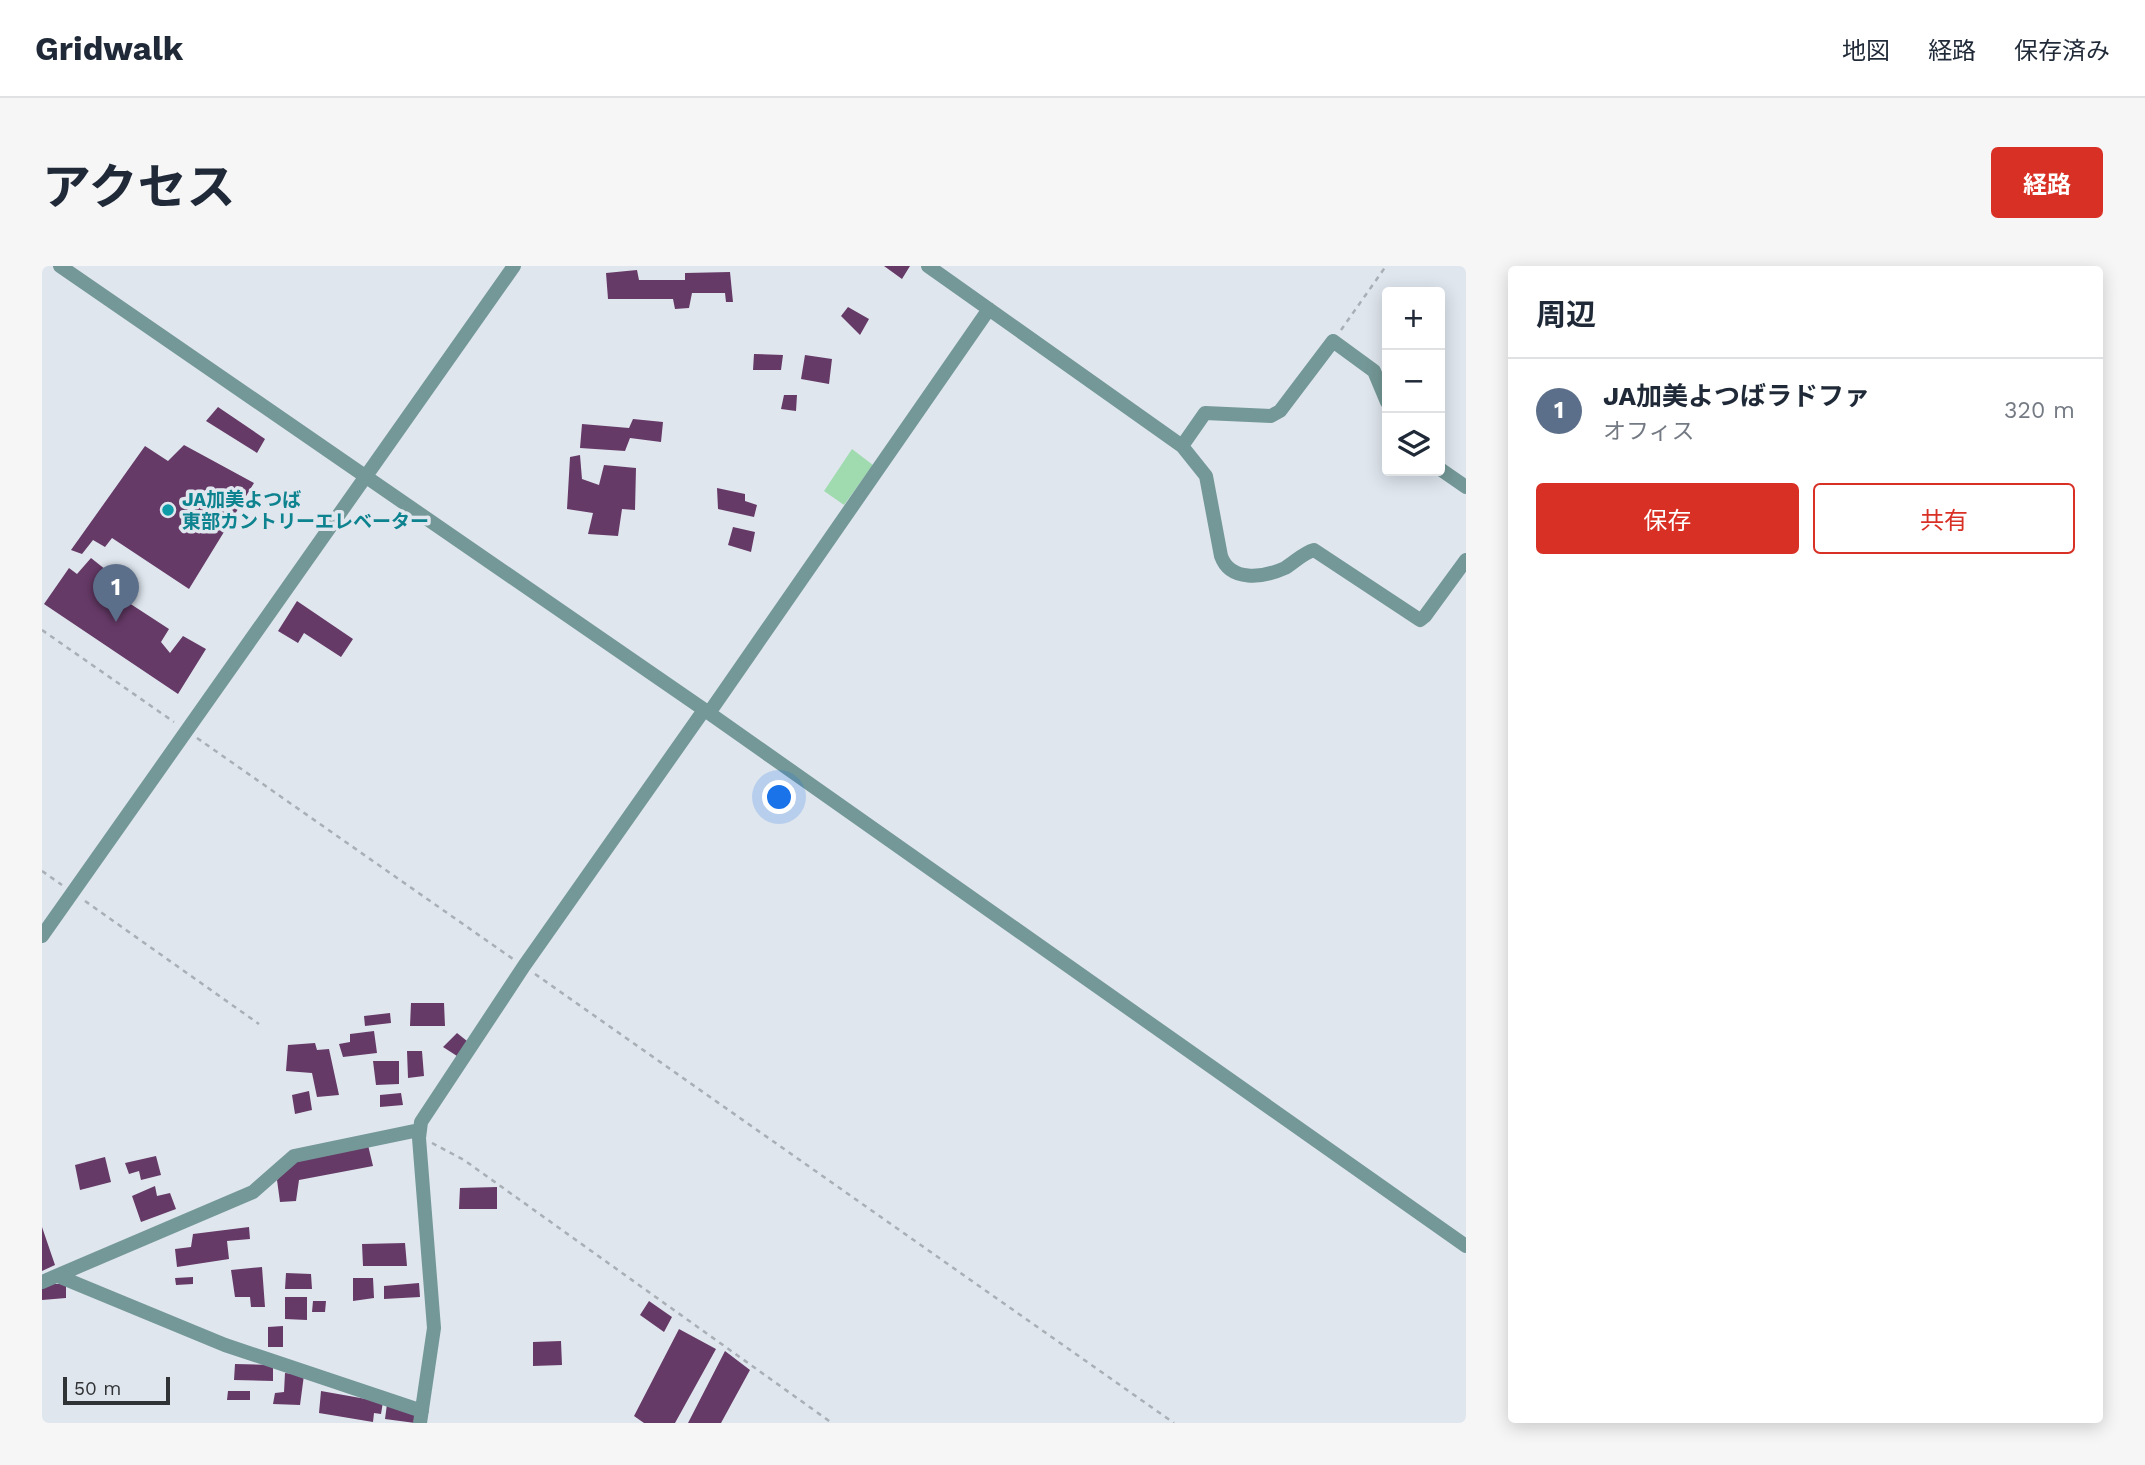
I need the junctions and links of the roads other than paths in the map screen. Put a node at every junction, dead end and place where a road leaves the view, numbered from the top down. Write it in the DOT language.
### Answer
graph roads {
  1 [pos="60,266"];
  2 [pos="514,266"];
  3 [pos="928,266"];
  4 [pos="989,309"];
  5 [pos="1382,390"];
  6 [pos="1182,446"];
  7 [pos="1445,472"];
  8 [pos="365,479"];
  9 [pos="1466,487"];
  10 [pos="1466,559"];
  11 [pos="700,718"];
  12 [pos="42,936"];
  13 [pos="419,1134"];
  14 [pos="1466,1245"];
  15 [pos="58,1276"];
  16 [pos="42,1282"];
  17 [pos="421,1417"];
  1 -- 8 [label="street"];
  2 -- 8 [label="street"];
  3 -- 4 [label="street"];
  4 -- 6 [label="street"];
  4 -- 11 [label="street"];
  5 -- 6 [label="street"];
  6 -- 10 [label="street"];
  7 -- 9 [label="street"];
  8 -- 11 [label="street"];
  8 -- 12 [label="street"];
  11 -- 13 [label="street"];
  11 -- 14 [label="street"];
  13 -- 15 [label="street"];
  13 -- 17 [label="street"];
  15 -- 16 [label="street"];
  15 -- 17 [label="street"];
}
